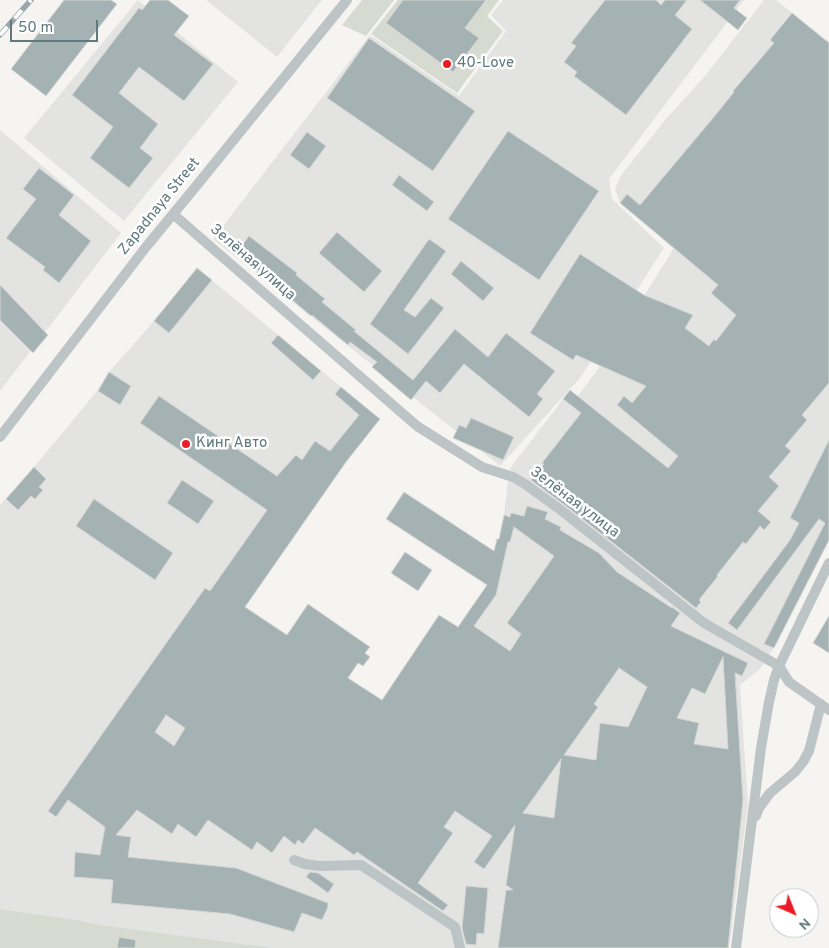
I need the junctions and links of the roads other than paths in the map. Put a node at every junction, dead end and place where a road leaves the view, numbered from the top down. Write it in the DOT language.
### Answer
graph roads {
  1 [pos="347,0"];
  2 [pos="173,214"];
  3 [pos="0,437"];
  4 [pos="829,564"];
  5 [pos="779,666"];
  6 [pos="825,707"];
  7 [pos="751,825"];
  8 [pos="294,860"];
  9 [pos="460,948"];
  10 [pos="736,948"];
  1 -- 2 [label="street, Zapadnaya Street"];
  2 -- 3 [label="street, Zapadnaya Street"];
  2 -- 5 [label="street, Зелёная улица"];
  4 -- 5 [label="street"];
  5 -- 6 [label="street"];
  5 -- 7 [label="street"];
  6 -- 7 [label="street"];
  7 -- 10 [label="street"];
  8 -- 9 [label="street"];
}
